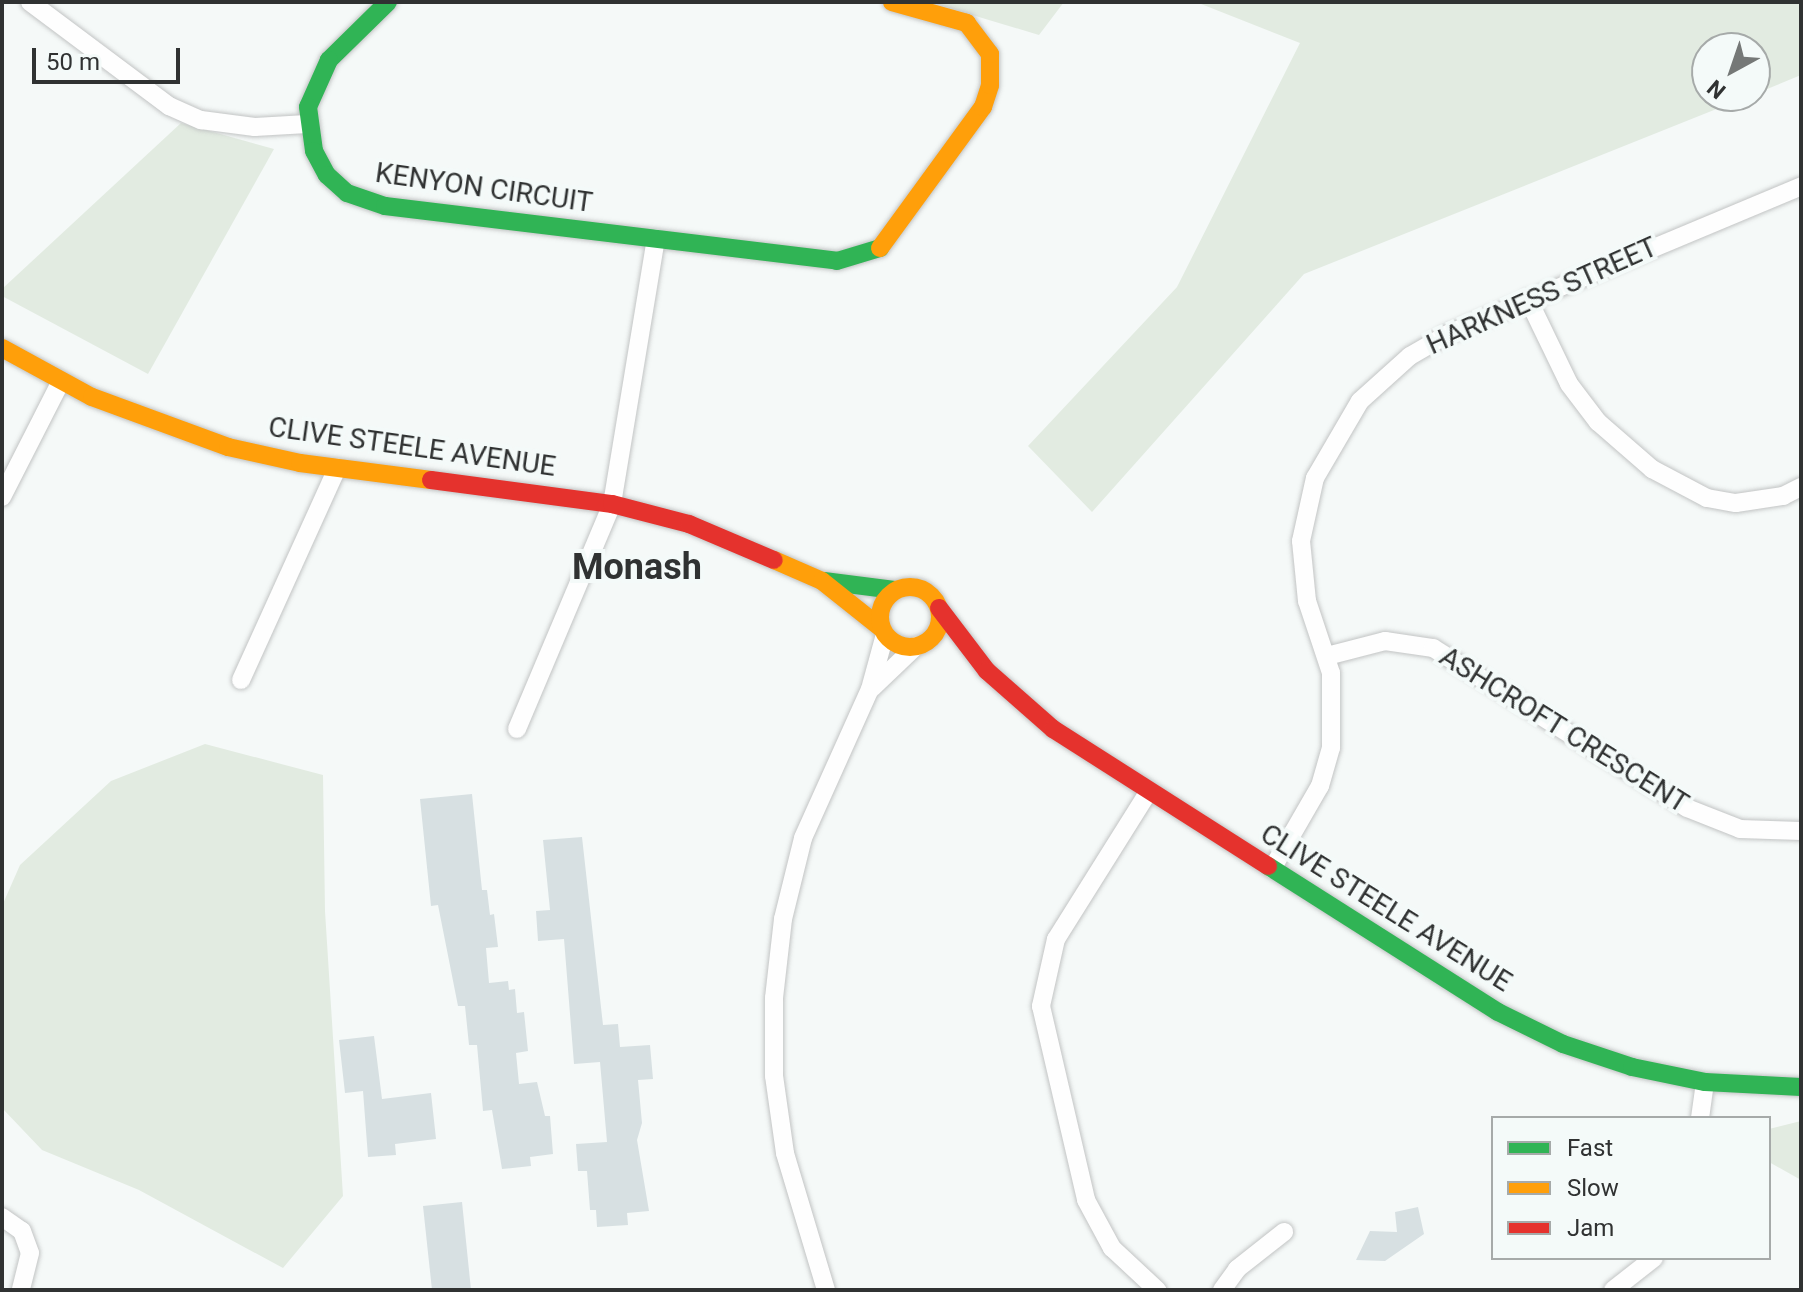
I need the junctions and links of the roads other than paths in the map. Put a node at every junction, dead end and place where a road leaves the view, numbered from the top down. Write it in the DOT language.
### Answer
graph roads {
  1 [pos="30,2"];
  2 [pos="388,2"];
  3 [pos="892,2"];
  4 [pos="307,124"];
  5 [pos="1801,186"];
  6 [pos="656,239"];
  7 [pos="1528,299"];
  8 [pos="2,348"];
  9 [pos="61,381"];
  10 [pos="337,468"];
  11 [pos="1801,487"];
  12 [pos="2,497"];
  13 [pos="612,504"];
  14 [pos="822,581"];
  15 [pos="894,590"];
  16 [pos="939,608"];
  17 [pos="883,631"];
  18 [pos="918,645"];
  19 [pos="1327,656"];
  20 [pos="987,671"];
  21 [pos="241,680"];
  22 [pos="870,689"];
  23 [pos="517,729"];
  24 [pos="1149,791"];
  25 [pos="1801,831"];
  26 [pos="1272,869"];
  27 [pos="1705,1082"];
  28 [pos="1801,1087"];
  29 [pos="1700,1116"];
  30 [pos="2,1217"];
  31 [pos="1284,1232"];
  32 [pos="1652,1260"];
  33 [pos="1623,1288"];
  34 [pos="21,1290"];
  35 [pos="826,1290"];
  36 [pos="1157,1290"];
  37 [pos="1222,1290"];
  1 -- 4 [label="street"];
  2 -- 4 [label="street"];
  3 -- 6 [label="street, KENYON CIRCUIT"];
  4 -- 6 [label="street, KENYON CIRCUIT"];
  5 -- 7 [label="street, HARKNESS STREET"];
  6 -- 13 [label="street"];
  7 -- 11 [label="street"];
  7 -- 19 [label="street, HARKNESS STREET"];
  8 -- 9 [label="street, CLIVE STEELE AVENUE"];
  9 -- 10 [label="street, CLIVE STEELE AVENUE"];
  9 -- 12 [label="street"];
  10 -- 13 [label="street, CLIVE STEELE AVENUE"];
  10 -- 21 [label="street"];
  13 -- 14 [label="street, CLIVE STEELE AVENUE"];
  13 -- 23 [label="street"];
  14 -- 15 [label="street, CLIVE STEELE AVENUE"];
  14 -- 17 [label="street, CLIVE STEELE AVENUE"];
  15 -- 16 [label="street"];
  15 -- 17 [label="street"];
  16 -- 18 [label="street"];
  16 -- 20 [label="street, CLIVE STEELE AVENUE"];
  17 -- 18 [label="street"];
  17 -- 22 [label="street"];
  18 -- 20 [label="street, CLIVE STEELE AVENUE"];
  18 -- 22 [label="street"];
  19 -- 25 [label="street, ASHCROFT CRESCENT"];
  19 -- 26 [label="street, HARKNESS STREET"];
  20 -- 24 [label="street, CLIVE STEELE AVENUE"];
  22 -- 35 [label="street"];
  24 -- 26 [label="street, CLIVE STEELE AVENUE"];
  24 -- 36 [label="street"];
  26 -- 27 [label="street, CLIVE STEELE AVENUE"];
  27 -- 28 [label="street, CLIVE STEELE AVENUE"];
  27 -- 29 [label="street"];
  30 -- 34 [label="street"];
  31 -- 37 [label="street"];
  32 -- 33 [label="street"];
}
